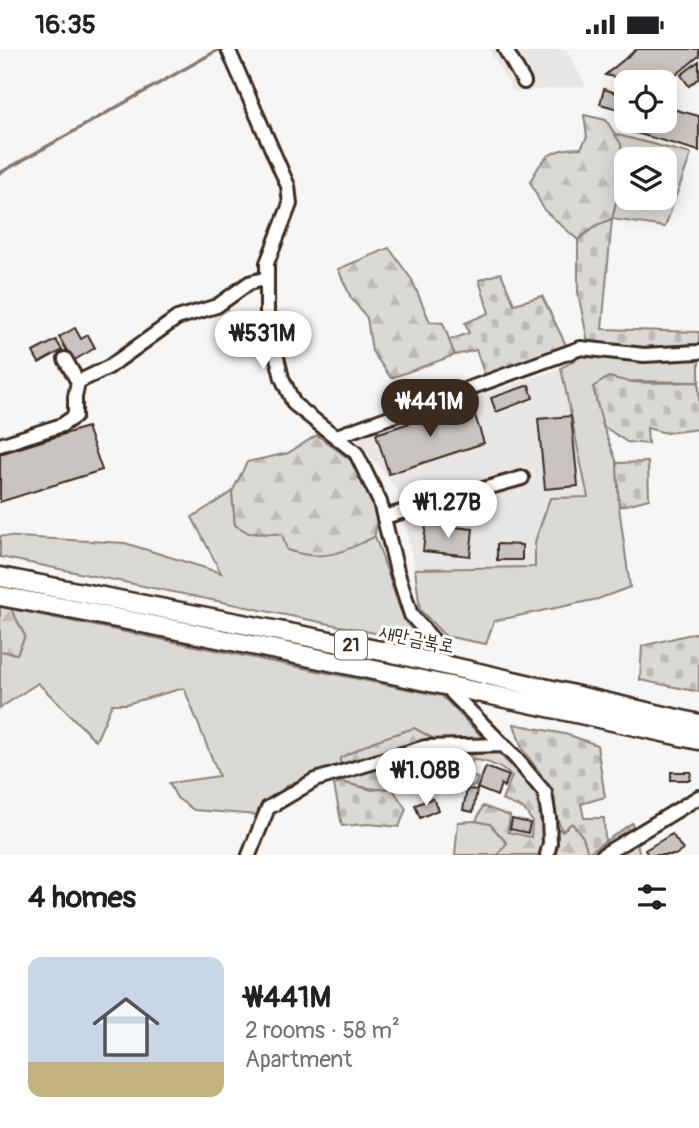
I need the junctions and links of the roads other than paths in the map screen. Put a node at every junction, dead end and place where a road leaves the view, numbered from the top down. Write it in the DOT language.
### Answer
graph roads {
  1 [pos="228,49"];
  2 [pos="505,49"];
  3 [pos="524,82"];
  4 [pos="267,278"];
  5 [pos="699,352"];
  6 [pos="65,359"];
  7 [pos="78,382"];
  8 [pos="337,436"];
  9 [pos="0,445"];
  10 [pos="522,478"];
  11 [pos="384,517"];
  12 [pos="0,577"];
  13 [pos="0,596"];
  14 [pos="434,641"];
  15 [pos="452,693"];
  16 [pos="699,724"];
  17 [pos="699,740"];
  18 [pos="503,745"];
  19 [pos="699,797"];
  20 [pos="249,855"];
  21 [pos="547,855"];
  22 [pos="603,855"];
  1 -- 4 [label="street"];
  2 -- 3 [label="street"];
  4 -- 7 [label="street"];
  4 -- 8 [label="street"];
  5 -- 8 [label="street"];
  6 -- 7 [label="street"];
  7 -- 9 [label="street"];
  8 -- 11 [label="street"];
  10 -- 11 [label="street"];
  11 -- 14 [label="street"];
  12 -- 16 [label="highway, 새만금북로 / 21"];
  13 -- 17 [label="highway, 새만금북로 / 21"];
  15 -- 18 [label="street"];
  18 -- 20 [label="street"];
  18 -- 21 [label="street"];
  19 -- 22 [label="street"];
}
